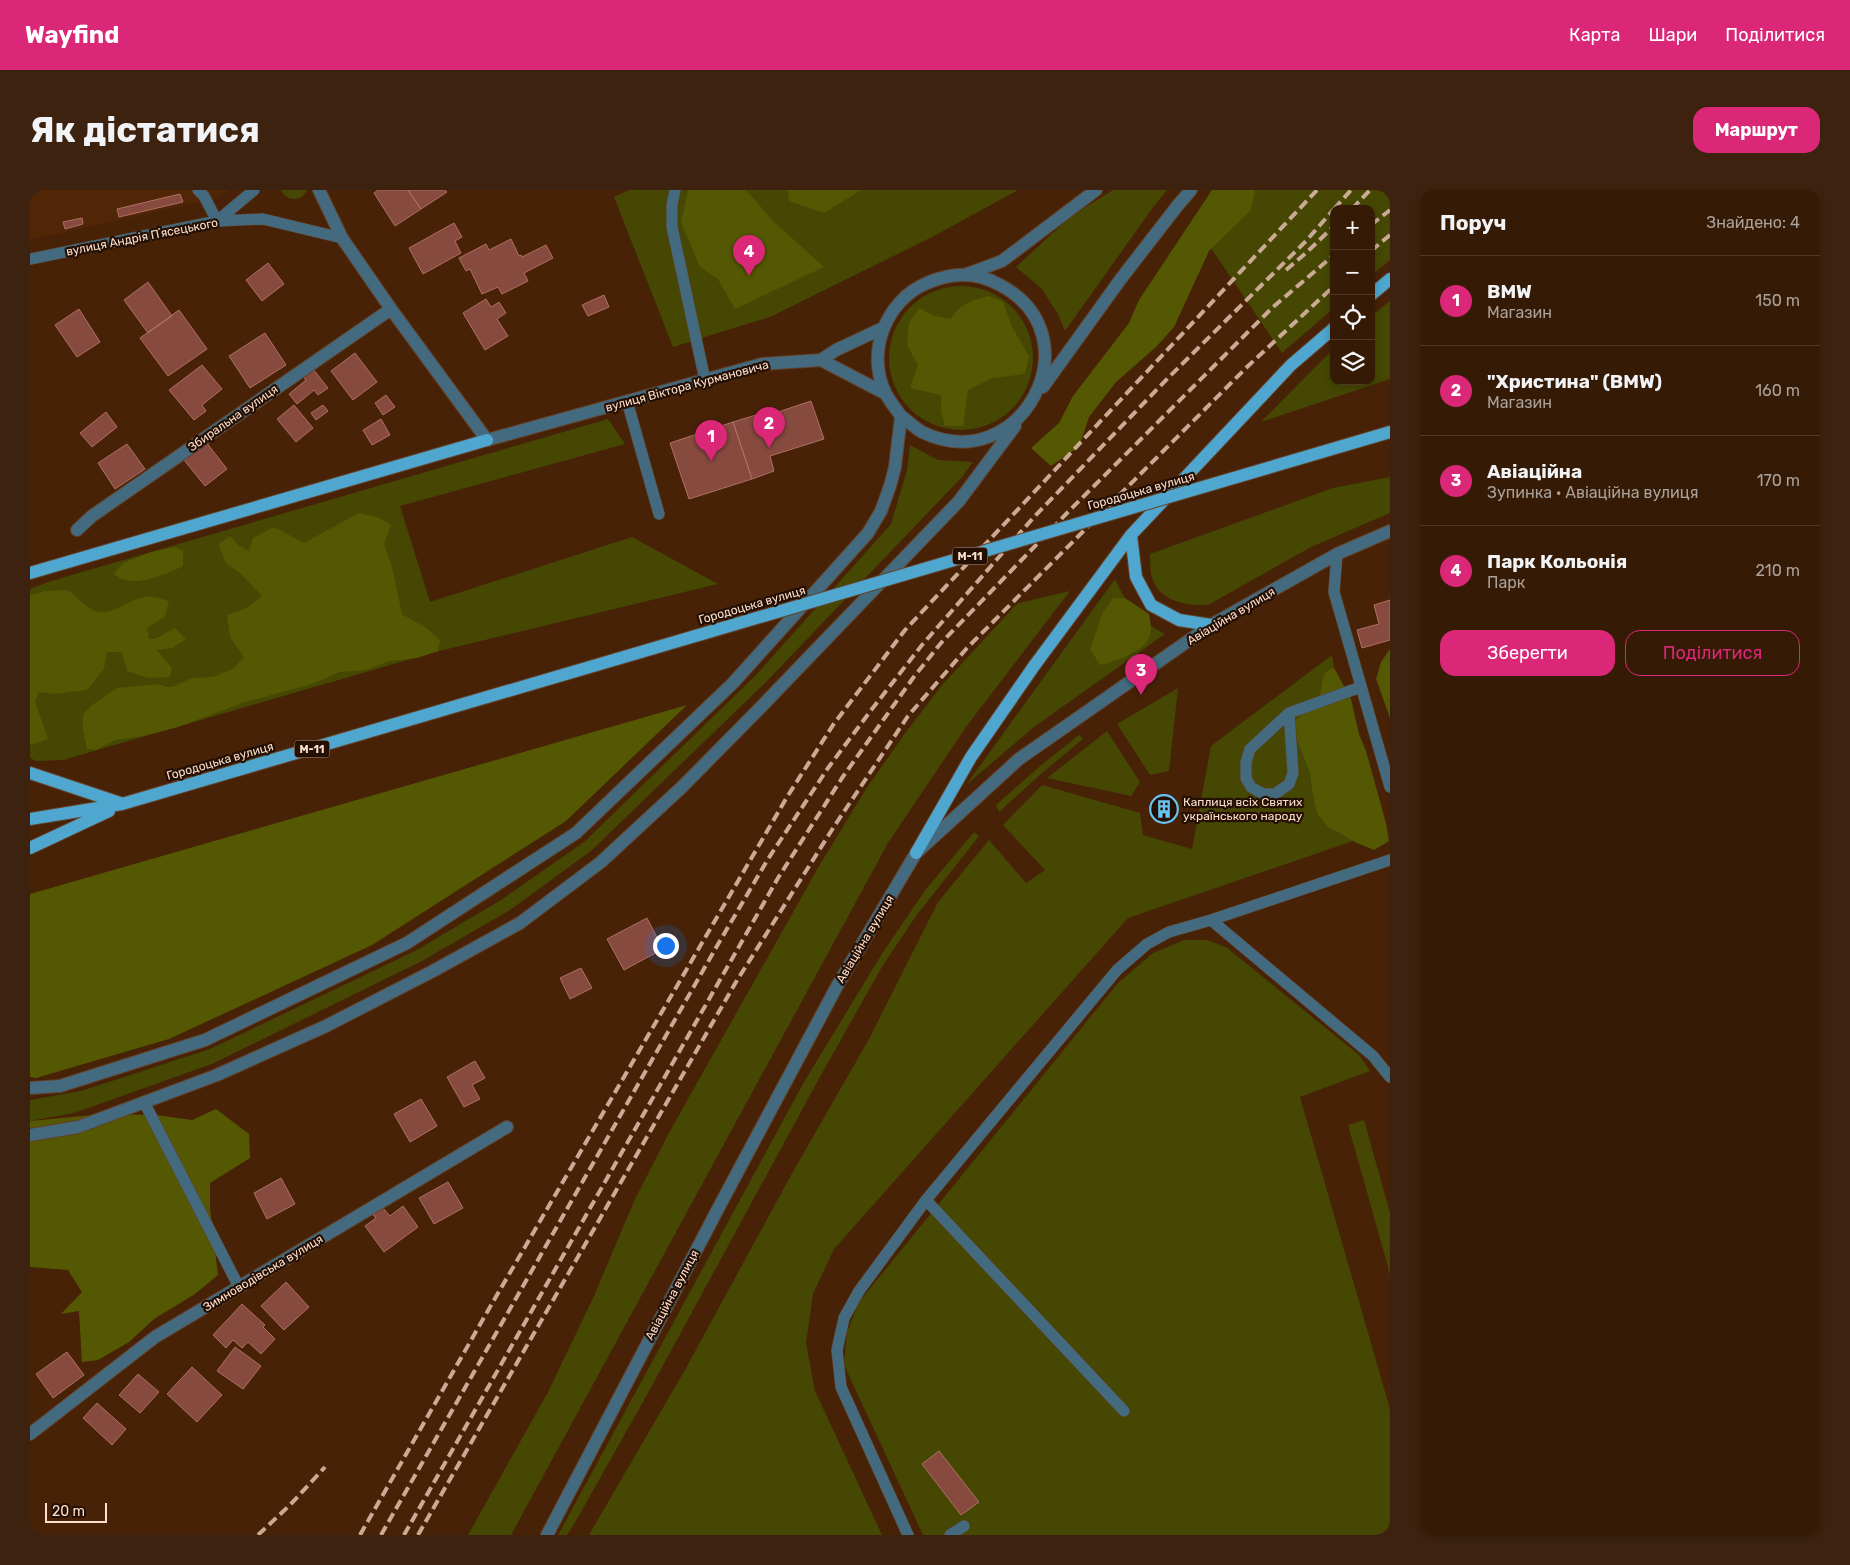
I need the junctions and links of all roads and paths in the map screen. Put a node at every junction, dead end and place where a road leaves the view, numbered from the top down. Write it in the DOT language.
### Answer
graph roads {
  1 [pos="198,190"];
  2 [pos="254,190"];
  3 [pos="319,190"];
  4 [pos="675,190"];
  5 [pos="1096,190"];
  6 [pos="1191,190"];
  7 [pos="217,221"];
  8 [pos="342,238"];
  9 [pos="31,259"];
  10 [pos="966,274"];
  11 [pos="1390,279"];
  12 [pos="1375,292"];
  13 [pos="391,309"];
  14 [pos="883,328"];
  15 [pos="1330,331"];
  16 [pos="821,360"];
  17 [pos="705,380"];
  18 [pos="886,394"];
  19 [pos="627,401"];
  20 [pos="1030,405"];
  21 [pos="901,416"];
  22 [pos="1390,432"];
  23 [pos="487,440"];
  24 [pos="659,514"];
  25 [pos="77,530"];
  26 [pos="1390,532"];
  27 [pos="1131,536"];
  28 [pos="1337,554"];
  29 [pos="30,573"];
  30 [pos="1212,625"];
  31 [pos="1361,687"];
  32 [pos="1289,713"];
  33 [pos="30,773"];
  34 [pos="1390,787"];
  35 [pos="122,804"];
  36 [pos="30,819"];
  37 [pos="30,848"];
  38 [pos="916,853"];
  39 [pos="1390,860"];
  40 [pos="1211,920"];
  41 [pos="1390,1077"];
  42 [pos="30,1088"];
  43 [pos="144,1102"];
  44 [pos="507,1127"];
  45 [pos="30,1135"];
  46 [pos="926,1200"];
  47 [pos="240,1287"];
  48 [pos="1124,1411"];
  49 [pos="30,1434"];
  50 [pos="964,1526"];
  51 [pos="547,1535"];
  52 [pos="908,1535"];
  53 [pos="950,1535"];
  1 -- 7 [label="lane"];
  2 -- 7 [label="lane"];
  3 -- 8 [label="street"];
  4 -- 17 [label="lane"];
  5 -- 10 [label="street"];
  6 -- 20 [label="street"];
  7 -- 8 [label="lane, вулиця Андрія Пʼясецького"];
  7 -- 9 [label="lane, вулиця Андрія Пʼясецького"];
  8 -- 13 [label="street"];
  10 -- 14 [label="street"];
  10 -- 20 [label="street"];
  11 -- 12 [label="main road"];
  13 -- 23 [label="street"];
  13 -- 25 [label="street, Збиральна вулиця"];
  14 -- 16 [label="street, вулиця Віктора Курмановича"];
  14 -- 18 [label="street"];
  15 -- 27 [label="main road"];
  16 -- 17 [label="street, вулиця Віктора Курмановича"];
  16 -- 18 [label="street"];
  17 -- 19 [label="street, вулиця Віктора Курмановича"];
  18 -- 21 [label="street"];
  19 -- 23 [label="street, вулиця Віктора Курмановича"];
  19 -- 24 [label="lane"];
  20 -- 21 [label="street"];
  20 -- 43 [label="street"];
  21 -- 42 [label="street"];
  22 -- 35 [label="main road, Городоцька вулиця / М-11, bridge"];
  23 -- 29 [label="main road"];
  26 -- 28 [label="street, Авіаційна вулиця"];
  27 -- 30 [label="main road"];
  27 -- 38 [label="main road"];
  28 -- 30 [label="street, Авіаційна вулиця"];
  28 -- 31 [label="lane"];
  30 -- 38 [label="street, Авіаційна вулиця"];
  31 -- 32 [label="lane"];
  31 -- 34 [label="lane"];
  32 -- 32 [label="lane"];
  33 -- 35 [label="main road"];
  35 -- 36 [label="main road, Городоцька вулиця / М-11"];
  35 -- 37 [label="main road, Городоцька вулиця / М-11"];
  38 -- 51 [label="street, Авіаційна вулиця"];
  39 -- 40 [label="lane"];
  40 -- 41 [label="lane"];
  40 -- 46 [label="lane"];
  43 -- 45 [label="street"];
  43 -- 47 [label="lane"];
  44 -- 47 [label="street, Зимноводівська вулиця"];
  46 -- 48 [label="lane"];
  46 -- 52 [label="lane"];
  47 -- 49 [label="street, Зимноводівська вулиця"];
  50 -- 53 [label="lane"];
}
